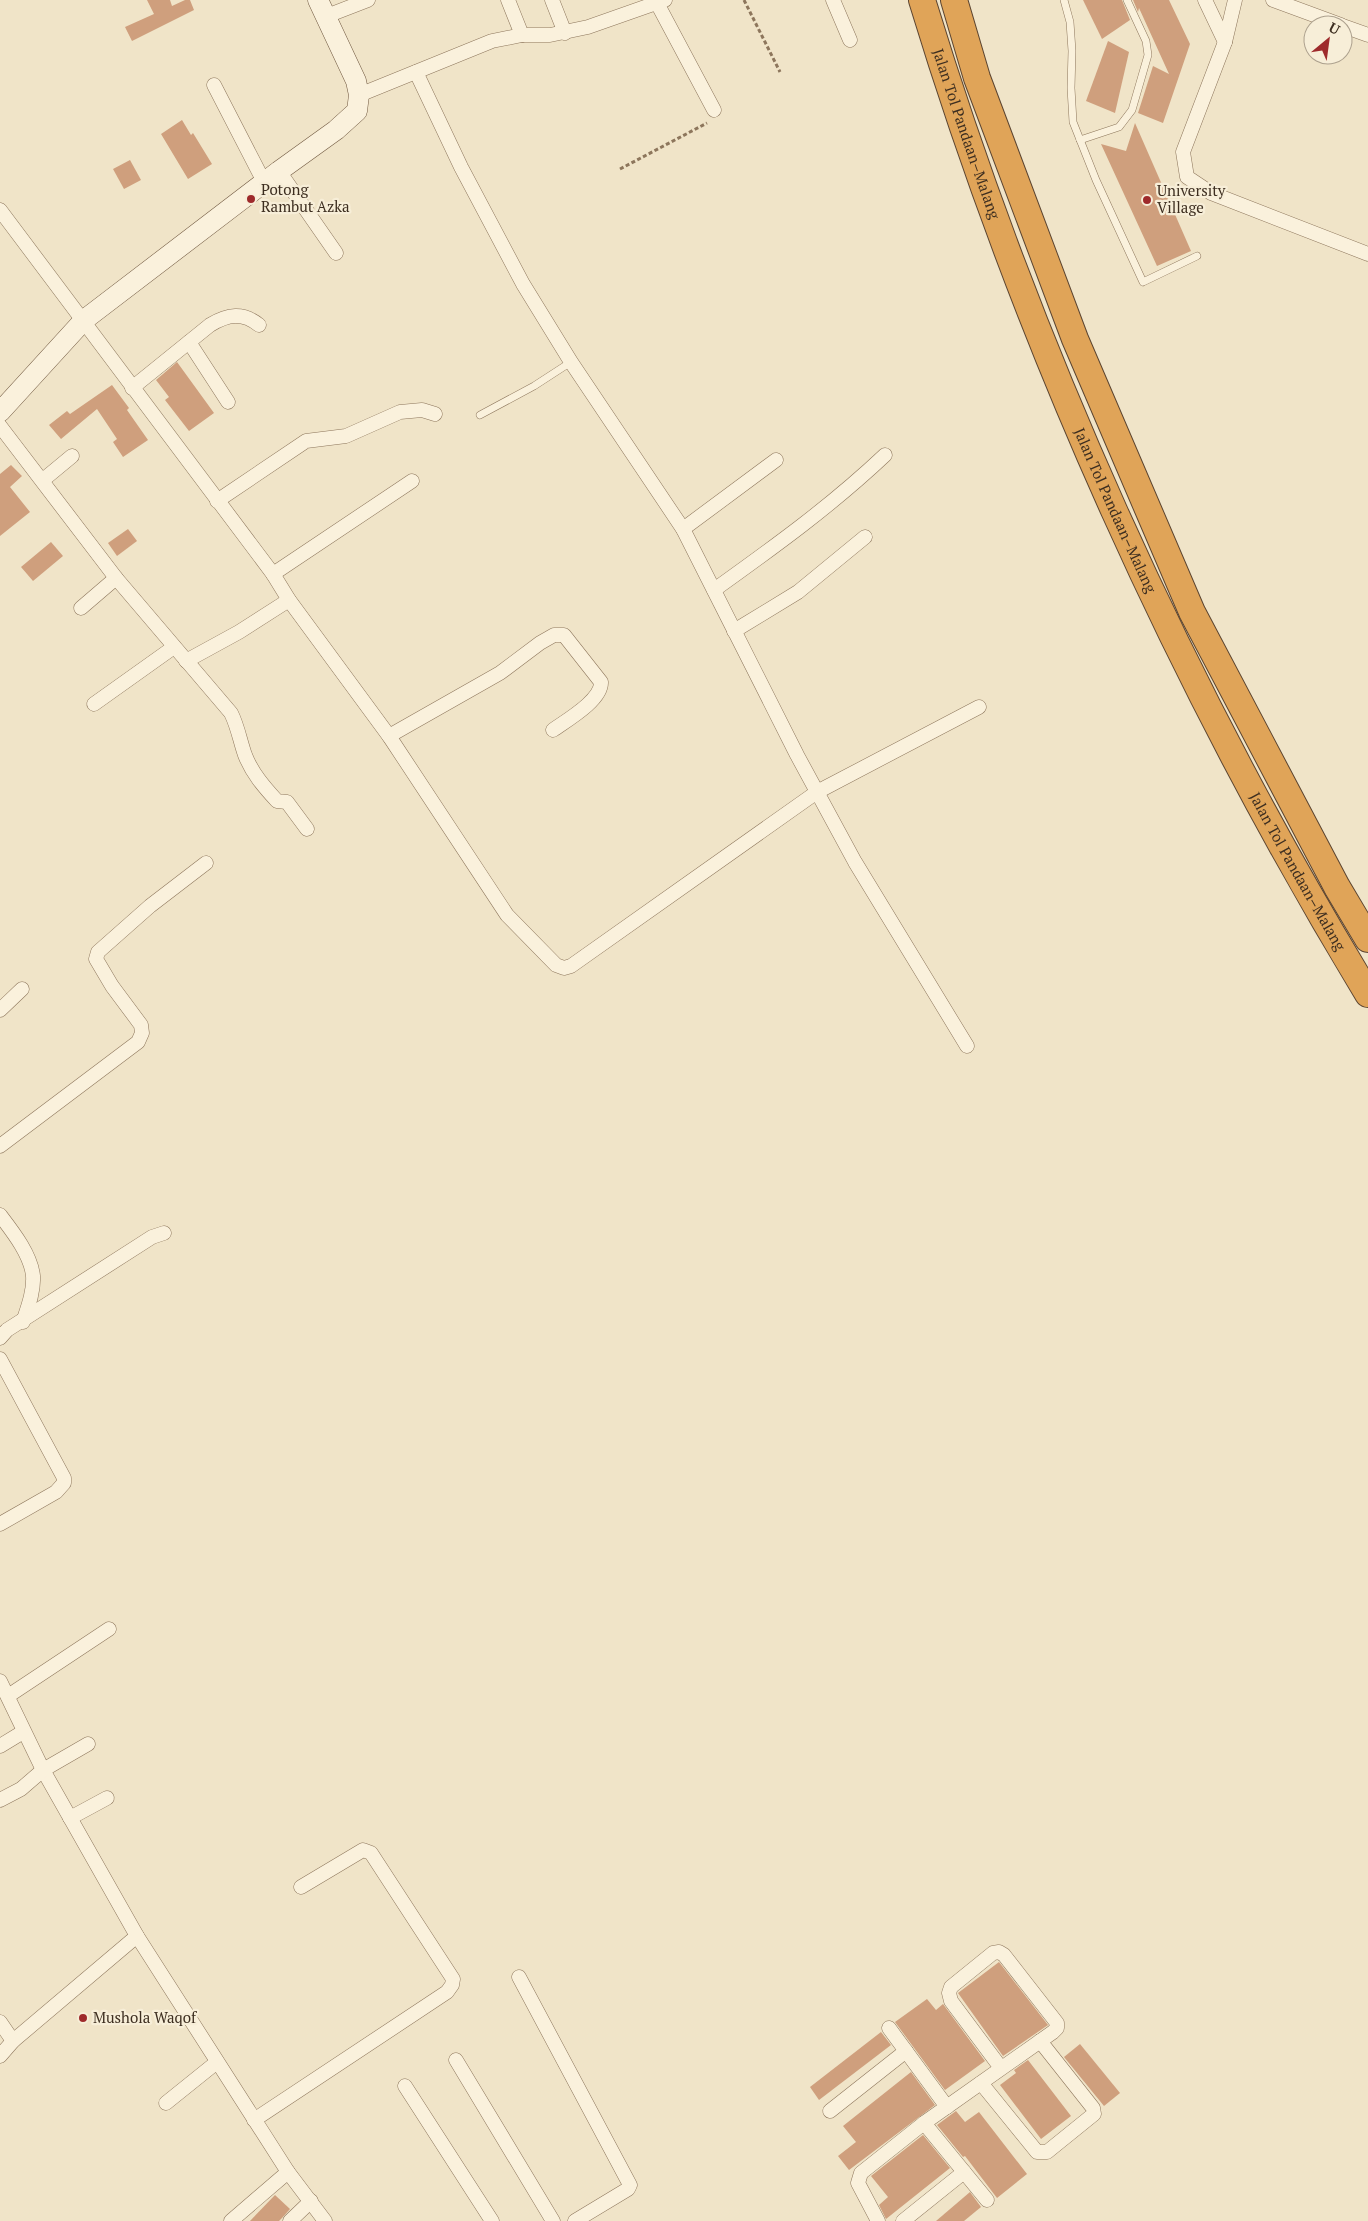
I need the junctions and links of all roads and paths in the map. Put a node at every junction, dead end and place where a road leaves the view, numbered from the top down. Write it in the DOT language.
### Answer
graph roads {
  1 [pos="368,0"];
  2 [pos="508,0"];
  3 [pos="552,0"];
  4 [pos="744,0"];
  5 [pos="833,0"];
  6 [pos="922,0"];
  7 [pos="954,0"];
  8 [pos="1064,0"];
  9 [pos="1128,0"];
  10 [pos="1205,0"];
  11 [pos="1235,0"];
  12 [pos="1273,0"];
  13 [pos="661,2"];
  14 [pos="321,9"];
  15 [pos="1314,15"];
  16 [pos="1353,29"];
  17 [pos="565,32"];
  18 [pos="522,35"];
  19 [pos="1368,35"];
  20 [pos="850,40"];
  21 [pos="1225,42"];
  22 [pos="416,72"];
  23 [pos="780,72"];
  24 [pos="214,85"];
  25 [pos="359,95"];
  26 [pos="714,110"];
  27 [pos="1080,140"];
  28 [pos="620,169"];
  29 [pos="271,177"];
  30 [pos="0,210"];
  31 [pos="336,253"];
  32 [pos="1368,254"];
  33 [pos="1197,256"];
  34 [pos="84,320"];
  35 [pos="259,325"];
  36 [pos="189,342"];
  37 [pos="571,362"];
  38 [pos="132,388"];
  39 [pos="228,402"];
  40 [pos="0,412"];
  41 [pos="435,414"];
  42 [pos="480,415"];
  43 [pos="0,426"];
  44 [pos="885,455"];
  45 [pos="72,456"];
  46 [pos="776,460"];
  47 [pos="43,480"];
  48 [pos="412,481"];
  49 [pos="217,501"];
  50 [pos="683,529"];
  51 [pos="865,537"];
  52 [pos="273,574"];
  53 [pos="116,578"];
  54 [pos="714,590"];
  55 [pos="289,600"];
  56 [pos="81,608"];
  57 [pos="734,631"];
  58 [pos="174,647"];
  59 [pos="186,661"];
  60 [pos="94,704"];
  61 [pos="979,707"];
  62 [pos="553,730"];
  63 [pos="390,736"];
  64 [pos="817,792"];
  65 [pos="307,829"];
  66 [pos="206,863"];
  67 [pos="1368,938"];
  68 [pos="22,989"];
  69 [pos="1368,994"];
  70 [pos="0,1010"];
  71 [pos="967,1046"];
  72 [pos="0,1146"];
  73 [pos="0,1216"];
  74 [pos="164,1233"];
  75 [pos="23,1322"];
  76 [pos="0,1338"];
  77 [pos="0,1358"];
  78 [pos="0,1524"];
  79 [pos="108,1629"];
  80 [pos="0,1681"];
  81 [pos="8,1696"];
  82 [pos="24,1732"];
  83 [pos="88,1744"];
  84 [pos="0,1746"];
  85 [pos="43,1770"];
  86 [pos="107,1798"];
  87 [pos="0,1800"];
  88 [pos="70,1818"];
  89 [pos="301,1887"];
  90 [pos="136,1936"];
  91 [pos="519,1977"];
  92 [pos="0,2022"];
  93 [pos="889,2028"];
  94 [pos="13,2041"];
  95 [pos="1040,2042"];
  96 [pos="906,2050"];
  97 [pos="0,2056"];
  98 [pos="456,2060"];
  99 [pos="217,2062"];
  100 [pos="1001,2068"];
  101 [pos="981,2083"];
  102 [pos="406,2086"];
  103 [pos="166,2104"];
  104 [pos="948,2107"];
  105 [pos="830,2111"];
  106 [pos="254,2120"];
  107 [pos="924,2123"];
  108 [pos="288,2172"];
  109 [pos="964,2172"];
  110 [pos="986,2200"];
  111 [pos="311,2201"];
  112 [pos="231,2221"];
  113 [pos="290,2221"];
  114 [pos="325,2221"];
  115 [pos="492,2221"];
  116 [pos="553,2221"];
  117 [pos="575,2221"];
  118 [pos="878,2221"];
  119 [pos="904,2221"];
  1 -- 14 [label="street"];
  2 -- 18 [label="street"];
  3 -- 17 [label="street"];
  4 -- 23 [label="path"];
  5 -- 20 [label="street"];
  6 -- 69 [label="highway, Jalan Tol Pandaan–Malang"];
  7 -- 67 [label="highway, Jalan Tol Pandaan–Malang"];
  8 -- 27 [label="lane"];
  9 -- 27 [label="lane"];
  10 -- 21 [label="street"];
  11 -- 21 [label="street"];
  12 -- 15 [label="street"];
  13 -- 17 [label="street"];
  13 -- 26 [label="street"];
  14 -- 25 [label="street"];
  16 -- 19 [label="street"];
  17 -- 18 [label="street"];
  18 -- 22 [label="street"];
  21 -- 32 [label="street"];
  22 -- 25 [label="street"];
  22 -- 37 [label="street"];
  24 -- 29 [label="street"];
  25 -- 29 [label="street"];
  26 -- 28 [label="path"];
  27 -- 33 [label="lane"];
  29 -- 31 [label="street"];
  29 -- 34 [label="street"];
  30 -- 34 [label="street"];
  34 -- 38 [label="street"];
  34 -- 40 [label="street"];
  35 -- 36 [label="street"];
  36 -- 38 [label="street"];
  36 -- 39 [label="street"];
  37 -- 42 [label="lane"];
  37 -- 50 [label="street"];
  38 -- 49 [label="street"];
  41 -- 49 [label="street"];
  43 -- 47 [label="street"];
  44 -- 54 [label="street"];
  45 -- 47 [label="street"];
  46 -- 50 [label="street"];
  47 -- 53 [label="street"];
  48 -- 52 [label="street"];
  49 -- 52 [label="street"];
  50 -- 54 [label="street"];
  51 -- 57 [label="street"];
  52 -- 55 [label="street"];
  53 -- 56 [label="street"];
  53 -- 58 [label="street"];
  54 -- 57 [label="street"];
  55 -- 59 [label="street"];
  55 -- 63 [label="street"];
  57 -- 64 [label="street"];
  58 -- 59 [label="street"];
  58 -- 60 [label="street"];
  59 -- 65 [label="street"];
  61 -- 64 [label="street"];
  62 -- 63 [label="street"];
  63 -- 64 [label="street"];
  64 -- 71 [label="street"];
  66 -- 72 [label="street"];
  68 -- 70 [label="street"];
  73 -- 75 [label="street"];
  74 -- 75 [label="street"];
  75 -- 76 [label="street"];
  77 -- 78 [label="street"];
  79 -- 81 [label="street"];
  80 -- 81 [label="street"];
  81 -- 82 [label="street"];
  82 -- 84 [label="street"];
  82 -- 85 [label="street"];
  83 -- 85 [label="street"];
  85 -- 87 [label="street"];
  85 -- 88 [label="street"];
  86 -- 88 [label="street"];
  88 -- 90 [label="street"];
  89 -- 106 [label="street"];
  90 -- 94 [label="street"];
  90 -- 99 [label="street"];
  91 -- 117 [label="street"];
  92 -- 94 [label="street"];
  93 -- 96 [label="street"];
  94 -- 97 [label="street"];
  95 -- 100 [label="street"];
  95 -- 100 [label="street"];
  95 -- 101 [label="street"];
  96 -- 104 [label="street"];
  96 -- 105 [label="street"];
  98 -- 116 [label="street"];
  99 -- 103 [label="street"];
  99 -- 106 [label="street"];
  100 -- 101 [label="street"];
  101 -- 104 [label="street"];
  102 -- 115 [label="street"];
  104 -- 107 [label="street"];
  106 -- 108 [label="street"];
  107 -- 109 [label="street"];
  107 -- 118 [label="street"];
  108 -- 111 [label="street"];
  108 -- 112 [label="street"];
  109 -- 110 [label="street"];
  109 -- 119 [label="street"];
  111 -- 113 [label="street"];
  111 -- 114 [label="street"];
}
